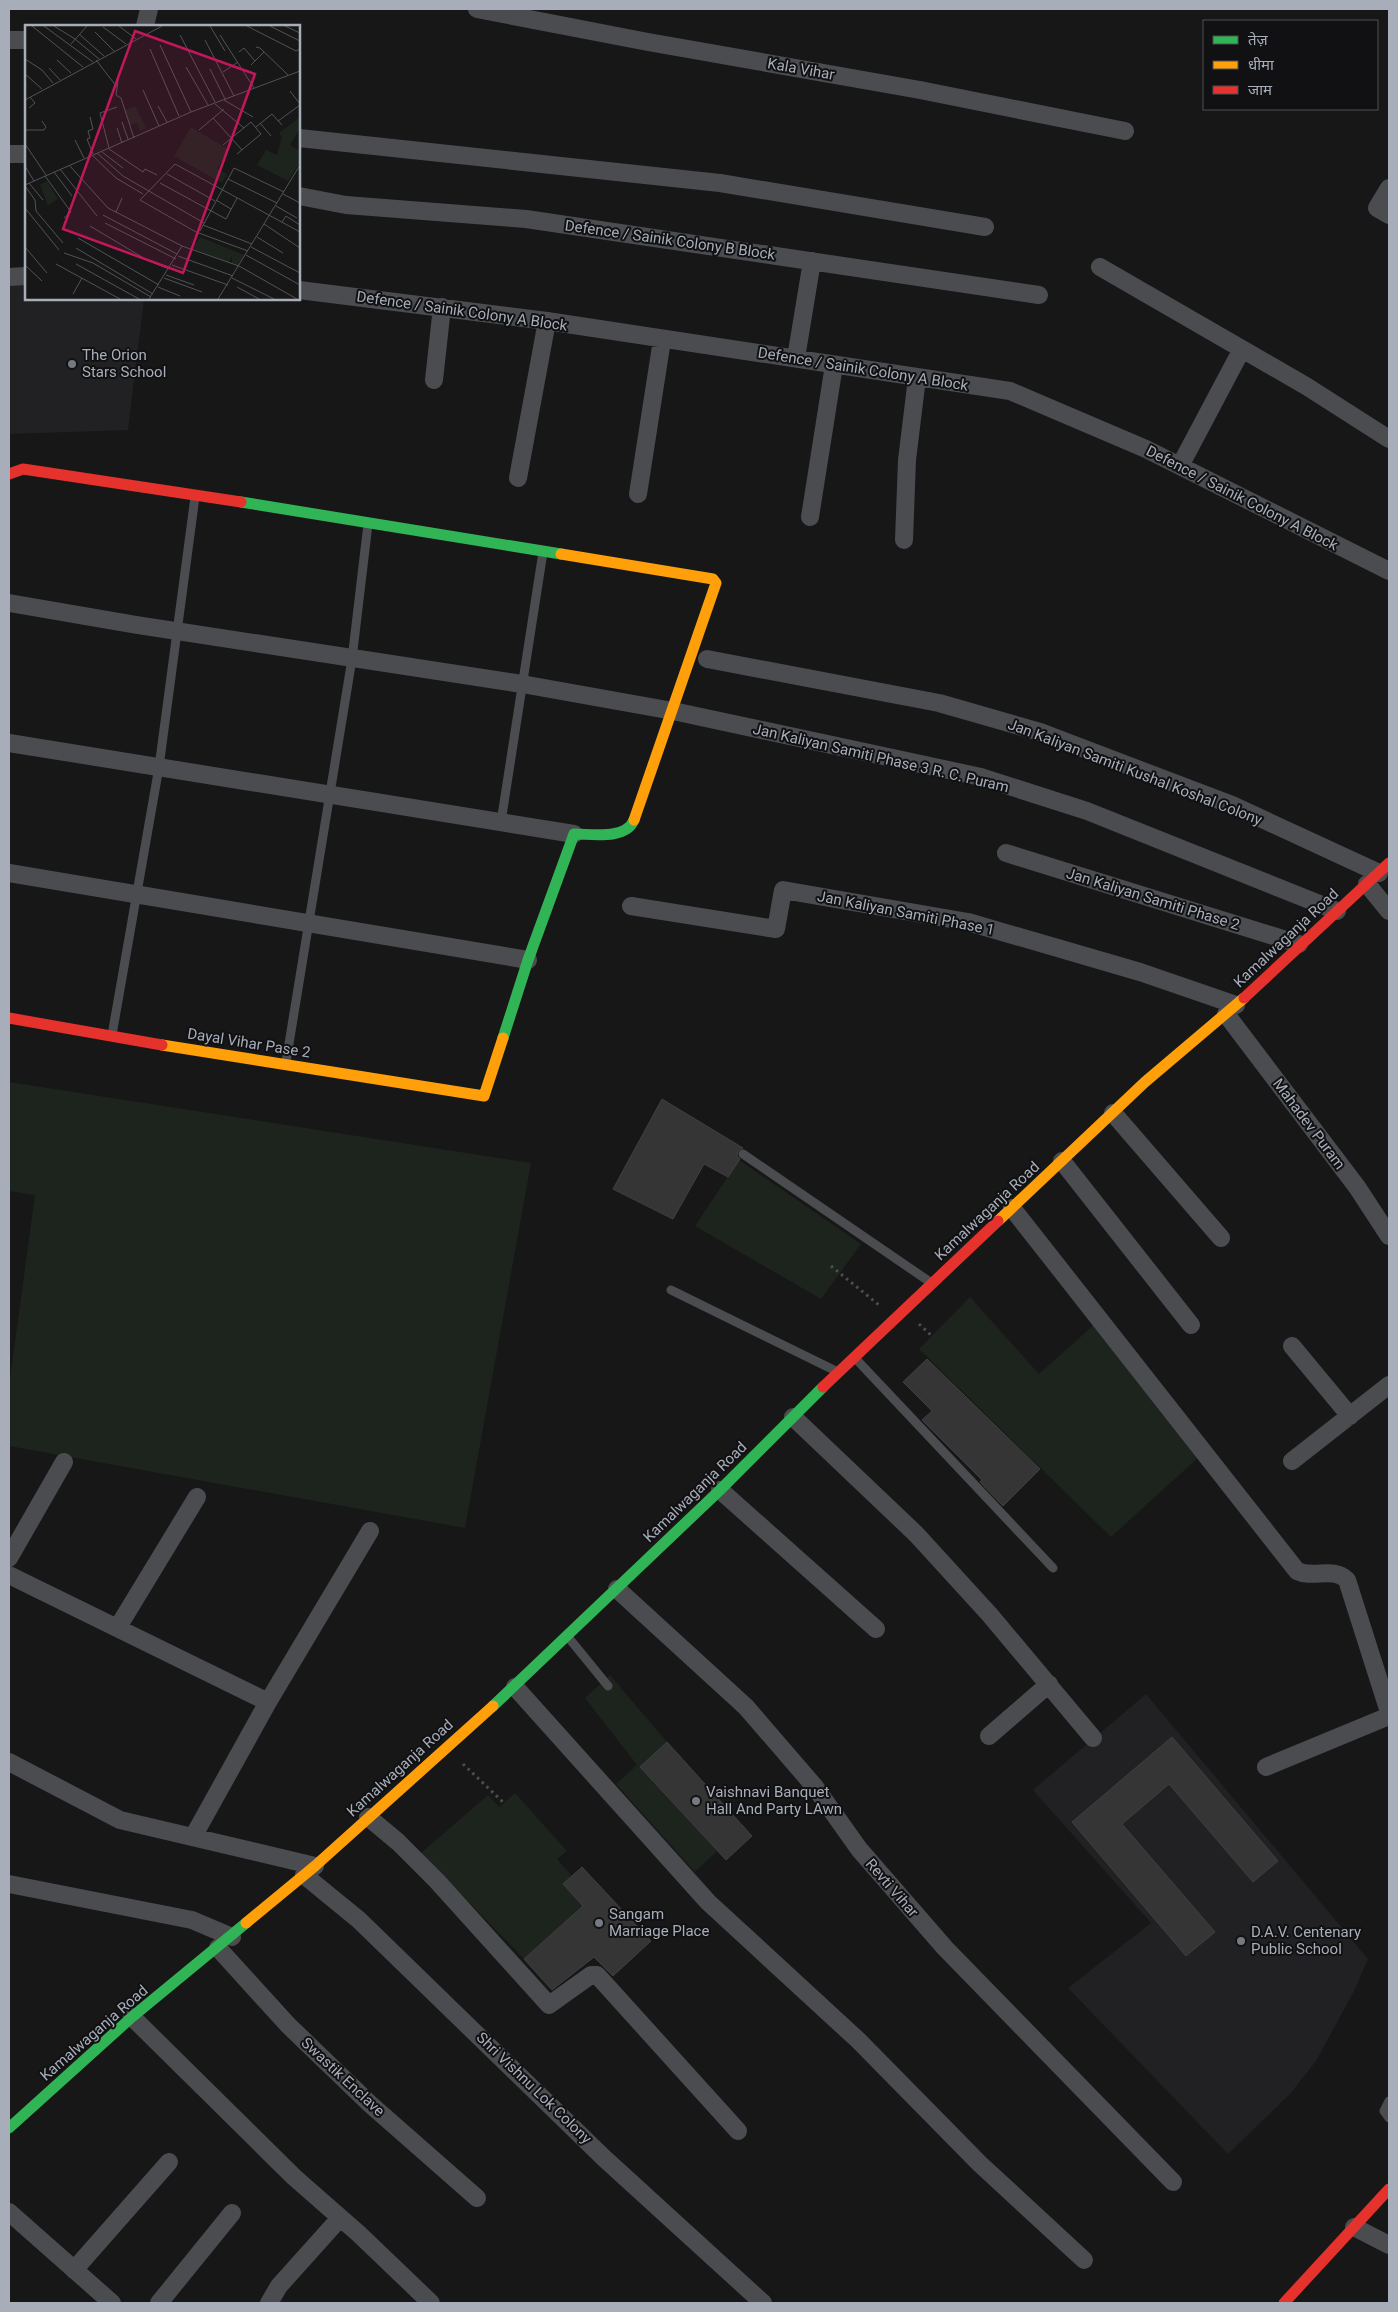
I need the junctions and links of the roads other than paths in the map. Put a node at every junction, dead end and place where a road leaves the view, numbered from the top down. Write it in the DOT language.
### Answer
graph roads {
  1 [pos="149,9"];
  2 [pos="477,9"];
  3 [pos="144,25"];
  4 [pos="9,40"];
  5 [pos="25,40"];
  6 [pos="1125,131"];
  7 [pos="300,138"];
  8 [pos="9,154"];
  9 [pos="25,154"];
  10 [pos="1389,188"];
  11 [pos="300,196"];
  12 [pos="1389,215"];
  13 [pos="985,227"];
  14 [pos="812,261"];
  15 [pos="1100,267"];
  16 [pos="25,276"];
  17 [pos="9,277"];
  18 [pos="300,290"];
  19 [pos="1039,296"];
  20 [pos="442,307"];
  21 [pos="547,321"];
  22 [pos="662,340"];
  23 [pos="1242,349"];
  24 [pos="796,358"];
  25 [pos="834,364"];
  26 [pos="917,378"];
  27 [pos="434,380"];
  28 [pos="1389,439"];
  29 [pos="1180,466"];
  30 [pos="9,474"];
  31 [pos="518,478"];
  32 [pos="195,494"];
  33 [pos="638,494"];
  34 [pos="810,517"];
  35 [pos="368,524"];
  36 [pos="904,540"];
  37 [pos="544,552"];
  38 [pos="1389,571"];
  39 [pos="9,603"];
  40 [pos="177,631"];
  41 [pos="352,659"];
  42 [pos="708,659"];
  43 [pos="522,684"];
  44 [pos="673,711"];
  45 [pos="9,742"];
  46 [pos="158,767"];
  47 [pos="330,795"];
  48 [pos="501,822"];
  49 [pos="574,834"];
  50 [pos="1006,853"];
  51 [pos="9,873"];
  52 [pos="1378,873"];
  53 [pos="136,894"];
  54 [pos="631,906"];
  55 [pos="1389,910"];
  56 [pos="1338,911"];
  57 [pos="310,923"];
  58 [pos="1300,944"];
  59 [pos="528,960"];
  60 [pos="1231,1010"];
  61 [pos="9,1018"];
  62 [pos="112,1037"];
  63 [pos="286,1064"];
  64 [pos="1113,1113"];
  65 [pos="743,1154"];
  66 [pos="1062,1161"];
  67 [pos="1012,1208"];
  68 [pos="1389,1236"];
  69 [pos="1221,1238"];
  70 [pos="932,1283"];
  71 [pos="671,1290"];
  72 [pos="1191,1325"];
  73 [pos="1292,1346"];
  74 [pos="854,1357"];
  75 [pos="838,1372"];
  76 [pos="1389,1386"];
  77 [pos="1350,1416"];
  78 [pos="794,1417"];
  79 [pos="1292,1461"];
  80 [pos="64,1462"];
  81 [pos="720,1490"];
  82 [pos="197,1497"];
  83 [pos="370,1531"];
  84 [pos="9,1558"];
  85 [pos="1054,1568"];
  86 [pos="9,1575"];
  87 [pos="617,1589"];
  88 [pos="118,1627"];
  89 [pos="876,1629"];
  90 [pos="568,1636"];
  91 [pos="1383,1663"];
  92 [pos="1049,1684"];
  93 [pos="608,1686"];
  94 [pos="515,1687"];
  95 [pos="268,1702"];
  96 [pos="1389,1714"];
  97 [pos="989,1736"];
  98 [pos="1094,1738"];
  99 [pos="9,1762"];
  100 [pos="1266,1767"];
  101 [pos="368,1817"];
  102 [pos="193,1837"];
  103 [pos="309,1870"];
  104 [pos="9,1884"];
  105 [pos="232,1937"];
  106 [pos="218,1948"];
  107 [pos="132,2018"];
  108 [pos="1389,2100"];
  109 [pos="1389,2118"];
  110 [pos="9,2128"];
  111 [pos="738,2131"];
  112 [pos="170,2162"];
  113 [pos="1173,2182"];
  114 [pos="1389,2189"];
  115 [pos="478,2198"];
  116 [pos="9,2212"];
  117 [pos="232,2213"];
  118 [pos="340,2218"];
  119 [pos="1354,2227"];
  120 [pos="1389,2245"];
  121 [pos="1084,2260"];
  122 [pos="74,2270"];
  123 [pos="112,2303"];
  124 [pos="159,2303"];
  125 [pos="269,2303"];
  126 [pos="430,2303"];
  127 [pos="763,2303"];
  128 [pos="1284,2303"];
  1 -- 3 [label="street"];
  2 -- 6 [label="street, Kala Vihar"];
  4 -- 5 [label="street"];
  7 -- 13 [label="street"];
  8 -- 9 [label="street"];
  10 -- 12 [label="street"];
  11 -- 14 [label="street, Defence / Sainik Colony B Block"];
  14 -- 19 [label="street, Defence / Sainik Colony B Block"];
  14 -- 24 [label="street"];
  15 -- 23 [label="street"];
  16 -- 17 [label="street"];
  18 -- 20 [label="street, Defence / Sainik Colony A Block"];
  20 -- 21 [label="street, Defence / Sainik Colony A Block"];
  20 -- 27 [label="street"];
  21 -- 22 [label="street, Defence / Sainik Colony A Block"];
  21 -- 31 [label="street"];
  22 -- 24 [label="street, Defence / Sainik Colony A Block"];
  22 -- 33 [label="street"];
  23 -- 28 [label="street"];
  23 -- 29 [label="street"];
  24 -- 25 [label="street, Defence / Sainik Colony A Block"];
  25 -- 26 [label="street, Defence / Sainik Colony A Block"];
  25 -- 34 [label="street"];
  26 -- 29 [label="street, Defence / Sainik Colony A Block"];
  26 -- 36 [label="street"];
  29 -- 38 [label="street, Defence / Sainik Colony A Block"];
  30 -- 32 [label="street"];
  32 -- 35 [label="street"];
  32 -- 40 [label="lane"];
  35 -- 37 [label="street"];
  35 -- 41 [label="lane"];
  37 -- 43 [label="lane"];
  37 -- 44 [label="street"];
  39 -- 40 [label="street, Jan Kaliyan Samiti Phase 3 R. C. Puram"];
  40 -- 41 [label="street, Jan Kaliyan Samiti Phase 3 R. C. Puram"];
  40 -- 46 [label="lane"];
  41 -- 43 [label="street, Jan Kaliyan Samiti Phase 3 R. C. Puram"];
  41 -- 47 [label="lane"];
  42 -- 52 [label="street, Jan Kaliyan Samiti Kushal Koshal Colony"];
  43 -- 44 [label="street, Jan Kaliyan Samiti Phase 3 R. C. Puram"];
  43 -- 48 [label="lane"];
  44 -- 49 [label="street"];
  44 -- 56 [label="street, Jan Kaliyan Samiti Phase 3 R. C. Puram"];
  45 -- 46 [label="street"];
  46 -- 47 [label="street"];
  46 -- 53 [label="lane"];
  47 -- 48 [label="street"];
  47 -- 57 [label="lane"];
  48 -- 49 [label="street"];
  49 -- 59 [label="street"];
  50 -- 58 [label="street, Jan Kaliyan Samiti Phase 2"];
  51 -- 53 [label="street"];
  52 -- 55 [label="street"];
  52 -- 56 [label="street, Kamalwaganja Road"];
  53 -- 57 [label="street"];
  53 -- 62 [label="lane"];
  54 -- 60 [label="street, Jan Kaliyan Samiti Phase 1"];
  56 -- 58 [label="street, Kamalwaganja Road"];
  57 -- 59 [label="street"];
  57 -- 63 [label="lane"];
  58 -- 60 [label="street, Kamalwaganja Road"];
  59 -- 63 [label="street, Dayal Vihar Pase 2"];
  60 -- 64 [label="street, Kamalwaganja Road"];
  60 -- 68 [label="street, Mahadev Puram"];
  61 -- 62 [label="street, Dayal Vihar Pase 2"];
  62 -- 63 [label="street, Dayal Vihar Pase 2"];
  64 -- 66 [label="street, Kamalwaganja Road"];
  64 -- 69 [label="street"];
  65 -- 70 [label="lane"];
  66 -- 67 [label="street, Kamalwaganja Road"];
  66 -- 72 [label="street"];
  67 -- 70 [label="street, Kamalwaganja Road"];
  67 -- 91 [label="street"];
  70 -- 74 [label="street, Kamalwaganja Road"];
  71 -- 75 [label="lane"];
  73 -- 77 [label="street"];
  74 -- 75 [label="street, Kamalwaganja Road"];
  74 -- 85 [label="lane"];
  75 -- 78 [label="street, Kamalwaganja Road"];
  76 -- 77 [label="street"];
  77 -- 79 [label="street"];
  78 -- 81 [label="street, Kamalwaganja Road"];
  78 -- 92 [label="street"];
  80 -- 84 [label="street"];
  81 -- 87 [label="street, Kamalwaganja Road"];
  81 -- 89 [label="street"];
  82 -- 88 [label="street"];
  83 -- 95 [label="street"];
  86 -- 88 [label="street"];
  87 -- 90 [label="street, Kamalwaganja Road"];
  87 -- 113 [label="street, Revti Vihar"];
  88 -- 95 [label="street"];
  90 -- 93 [label="lane"];
  90 -- 94 [label="street, Kamalwaganja Road"];
  91 -- 96 [label="street"];
  92 -- 97 [label="street"];
  92 -- 98 [label="street"];
  94 -- 101 [label="street, Kamalwaganja Road"];
  94 -- 121 [label="street"];
  95 -- 102 [label="street"];
  96 -- 100 [label="street"];
  99 -- 102 [label="street"];
  101 -- 103 [label="street, Kamalwaganja Road"];
  101 -- 111 [label="street"];
  102 -- 103 [label="street"];
  103 -- 105 [label="street, Kamalwaganja Road"];
  103 -- 127 [label="street, Shri Vishnu Lok Colony"];
  104 -- 105 [label="street"];
  105 -- 106 [label="street, Kamalwaganja Road"];
  106 -- 107 [label="street, Kamalwaganja Road"];
  106 -- 115 [label="street, Swastik Enclave"];
  107 -- 110 [label="street, Kamalwaganja Road"];
  107 -- 118 [label="street"];
  108 -- 109 [label="lane"];
  112 -- 122 [label="street"];
  114 -- 119 [label="street"];
  116 -- 122 [label="street"];
  117 -- 124 [label="street"];
  118 -- 125 [label="street"];
  118 -- 126 [label="street"];
  119 -- 120 [label="street"];
  119 -- 128 [label="street"];
  122 -- 123 [label="street"];
}
